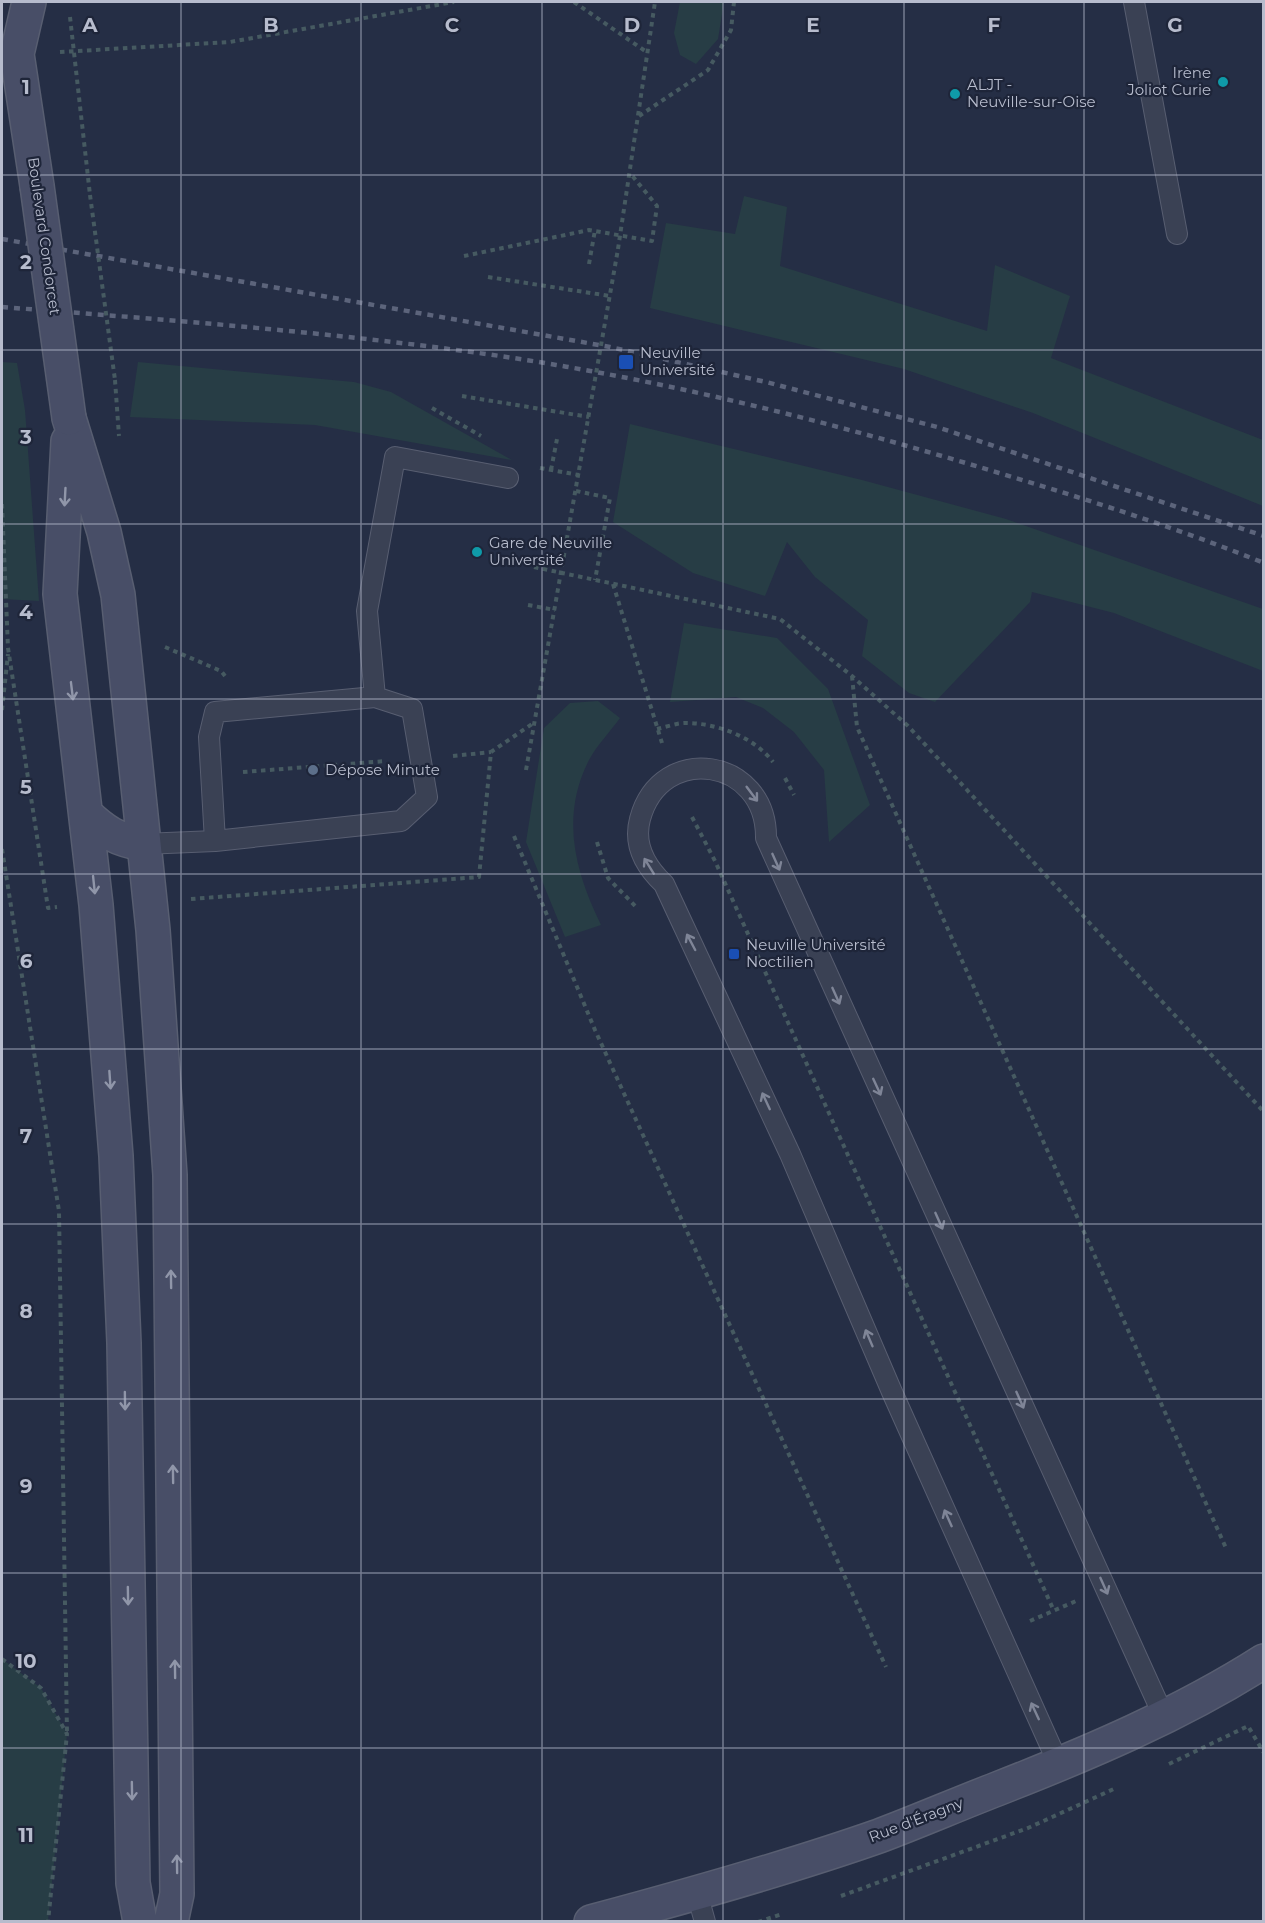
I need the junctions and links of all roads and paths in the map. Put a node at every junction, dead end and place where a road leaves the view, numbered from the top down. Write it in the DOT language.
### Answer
graph roads {
  1 [pos="29,2"];
  2 [pos="454,2"];
  3 [pos="574,2"];
  4 [pos="655,2"];
  5 [pos="734,2"];
  6 [pos="1134,2"];
  7 [pos="70,10"];
  8 [pos="9,46"];
  9 [pos="74,51"];
  10 [pos="54,53"];
  11 [pos="648,53"];
  12 [pos="639,116"];
  13 [pos="630,173"];
  14 [pos="595,230"];
  15 [pos="1176,234"];
  16 [pos="621,235"];
  17 [pos="464,256"];
  18 [pos="589,264"];
  19 [pos="488,277"];
  20 [pos="610,296"];
  21 [pos="114,380"];
  22 [pos="462,396"];
  23 [pos="589,417"];
  24 [pos="69,418"];
  25 [pos="557,439"];
  26 [pos="537,468"];
  27 [pos="551,470"];
  28 [pos="579,473"];
  29 [pos="508,478"];
  30 [pos="576,491"];
  31 [pos="2,504"];
  32 [pos="534,567"];
  33 [pos="561,573"];
  34 [pos="595,580"];
  35 [pos="613,584"];
  36 [pos="528,605"];
  37 [pos="3,607"];
  38 [pos="555,610"];
  39 [pos="122,630"];
  40 [pos="8,648"];
  41 [pos="852,676"];
  42 [pos="375,697"];
  43 [pos="254,708"];
  44 [pos="2,710"];
  45 [pos="663,744"];
  46 [pos="491,752"];
  47 [pos="422,758"];
  48 [pos="526,770"];
  49 [pos="210,777"];
  50 [pos="86,814"];
  51 [pos="692,817"];
  52 [pos="514,836"];
  53 [pos="215,841"];
  54 [pos="143,844"];
  55 [pos="2,849"];
  56 [pos="67,907"];
  57 [pos="1263,1112"];
  58 [pos="1226,1548"];
  59 [pos="1082,1599"];
  60 [pos="1054,1611"];
  61 [pos="1023,1625"];
  62 [pos="2,1659"];
  63 [pos="1263,1661"];
  64 [pos="886,1667"];
  65 [pos="1263,1676"];
  66 [pos="1227,1684"];
  67 [pos="1164,1717"];
  68 [pos="1248,1726"];
  69 [pos="67,1734"];
  70 [pos="1263,1754"];
  71 [pos="1059,1765"];
  72 [pos="701,1907"];
  73 [pos="48,1922"];
  74 [pos="140,1922"];
  75 [pos="171,1922"];
  76 [pos="591,1922"];
  1 -- 8 [label="main road, Boulevard Condorcet"];
  2 -- 9 [label="path"];
  3 -- 11 [label="path"];
  4 -- 11 [label="path"];
  5 -- 12 [label="path"];
  6 -- 15 [label="lane"];
  7 -- 9 [label="path"];
  8 -- 24 [label="main road, Boulevard Condorcet, bridge"];
  9 -- 10 [label="path"];
  9 -- 21 [label="path, bridge"];
  11 -- 12 [label="path"];
  12 -- 13 [label="path"];
  13 -- 16 [label="path"];
  13 -- 16 [label="path"];
  14 -- 16 [label="path"];
  14 -- 17 [label="path"];
  14 -- 18 [label="path"];
  16 -- 20 [label="path, bridge"];
  19 -- 20 [label="path"];
  20 -- 23 [label="path, bridge"];
  22 -- 23 [label="path"];
  23 -- 28 [label="path, bridge"];
  24 -- 39 [label="main road"];
  24 -- 50 [label="main road, one-way"];
  25 -- 27 [label="path"];
  26 -- 27 [label="path"];
  27 -- 28 [label="path"];
  28 -- 30 [label="path"];
  29 -- 42 [label="lane"];
  30 -- 33 [label="path"];
  30 -- 34 [label="path"];
  31 -- 37 [label="path"];
  32 -- 33 [label="path"];
  33 -- 34 [label="path"];
  33 -- 38 [label="path"];
  34 -- 35 [label="path"];
  35 -- 41 [label="path"];
  35 -- 45 [label="path"];
  36 -- 38 [label="path"];
  37 -- 40 [label="path"];
  38 -- 48 [label="path"];
  39 -- 43 [label="path"];
  39 -- 54 [label="main road"];
  40 -- 44 [label="path"];
  40 -- 56 [label="path"];
  41 -- 57 [label="path"];
  41 -- 58 [label="path"];
  42 -- 43 [label="lane"];
  42 -- 47 [label="lane"];
  43 -- 49 [label="lane"];
  46 -- 47 [label="path"];
  47 -- 49 [label="path"];
  47 -- 53 [label="lane"];
  49 -- 53 [label="lane"];
  50 -- 54 [label="main road"];
  50 -- 74 [label="main road, one-way"];
  51 -- 60 [label="path"];
  52 -- 64 [label="path"];
  53 -- 54 [label="lane"];
  75 -- 54 [label="main road, one-way"];
  55 -- 69 [label="path"];
  59 -- 60 [label="path"];
  60 -- 61 [label="path"];
  62 -- 69 [label="path"];
  63 -- 66 [label="main road, Rue d'Éragny"];
  65 -- 66 [label="main road, Rue d'Éragny"];
  66 -- 67 [label="main road, Rue d'Éragny"];
  67 -- 71 [label="main road, Rue d'Éragny"];
  71 -- 67 [label="lane, one-way"];
  68 -- 70 [label="path"];
  69 -- 73 [label="path"];
  71 -- 72 [label="main road, Rue d'Éragny"];
  72 -- 76 [label="main road, Rue d'Éragny"];
}
